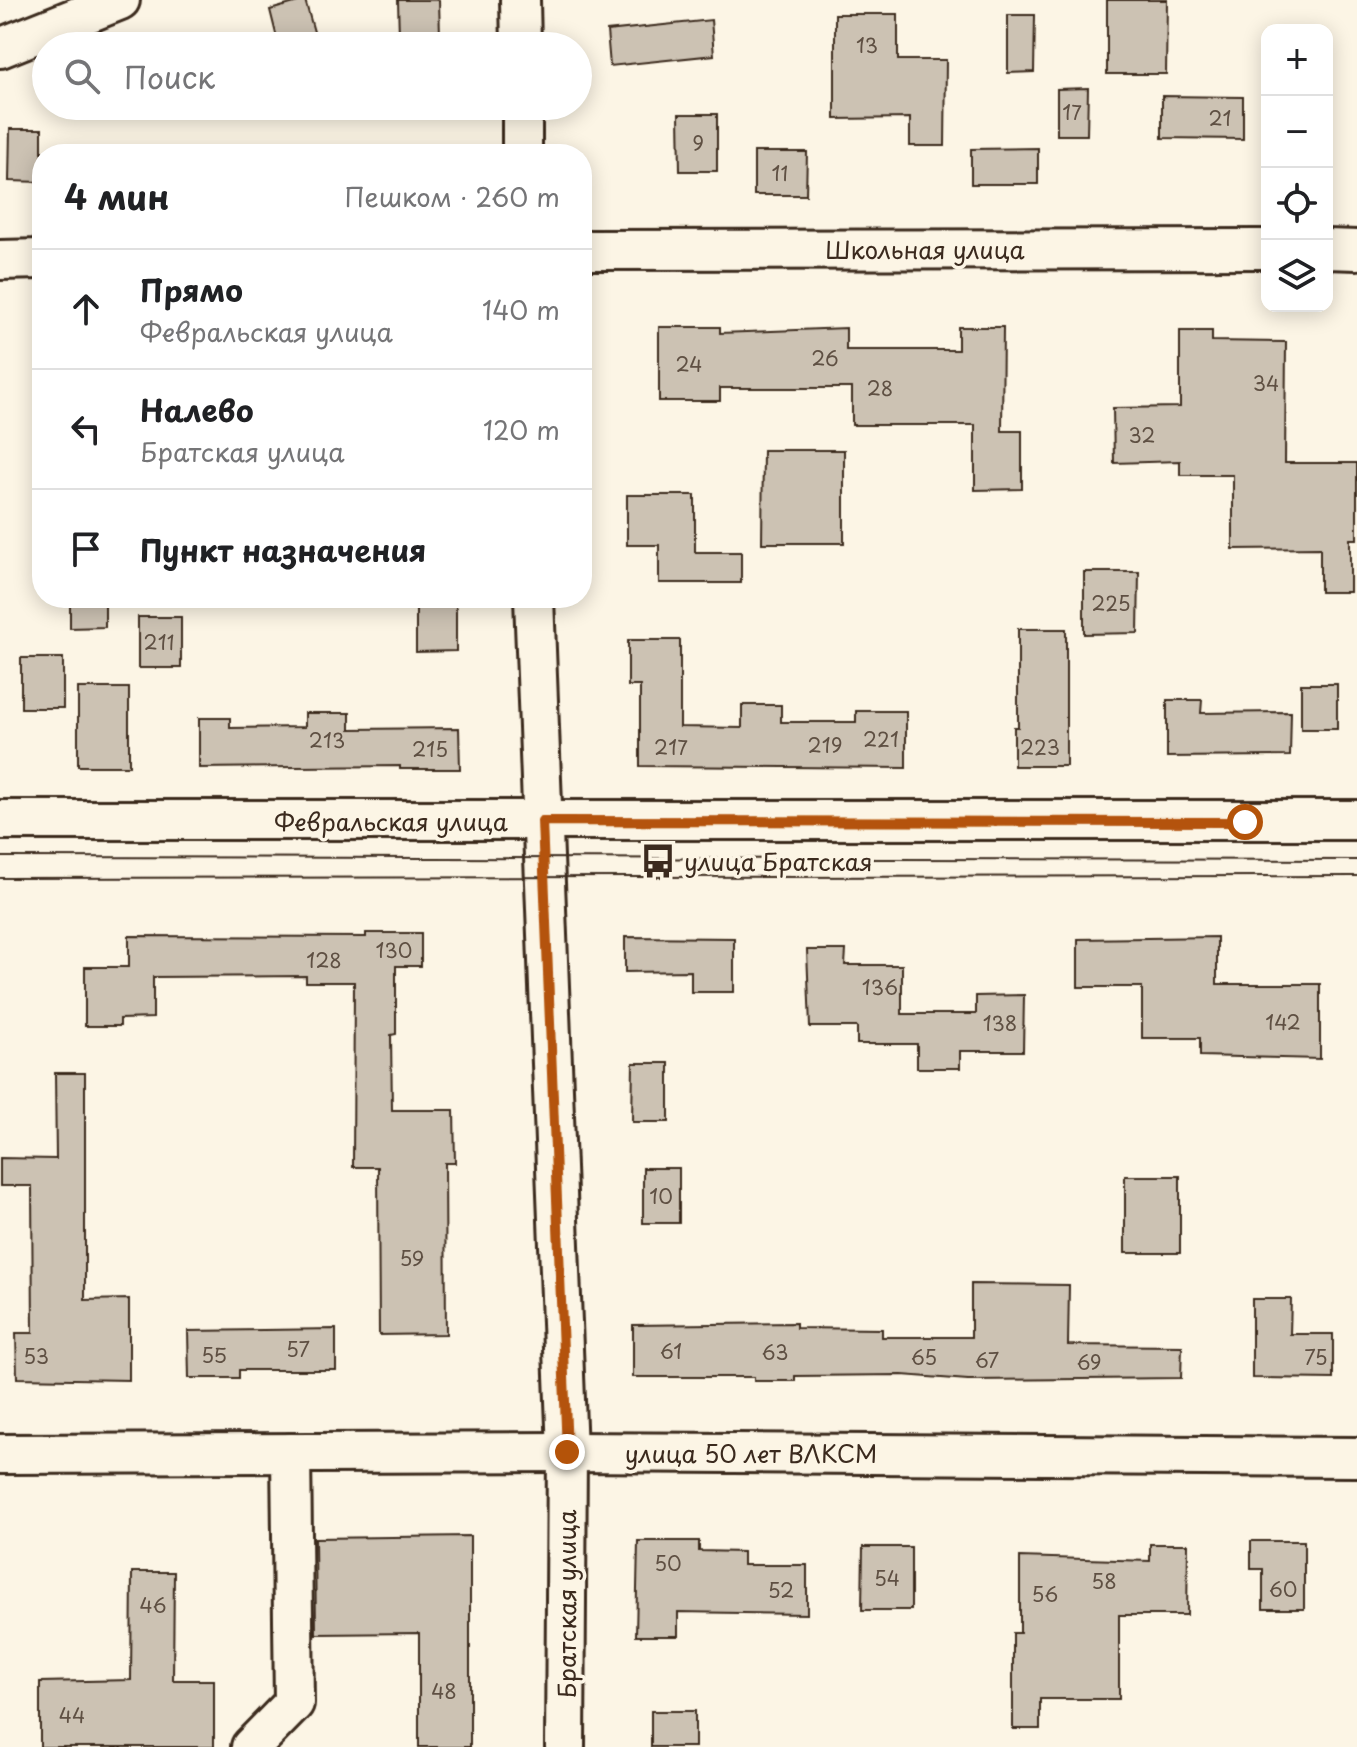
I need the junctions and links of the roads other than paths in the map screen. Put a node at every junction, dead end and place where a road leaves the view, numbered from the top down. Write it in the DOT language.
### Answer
graph roads {
  1 [pos="120,0"];
  2 [pos="520,0"];
  3 [pos="40,32"];
  4 [pos="521,32"];
  5 [pos="32,35"];
  6 [pos="0,48"];
  7 [pos="522,120"];
  8 [pos="522,144"];
  9 [pos="1261,249"];
  10 [pos="1333,249"];
  11 [pos="592,250"];
  12 [pos="1357,250"];
  13 [pos="32,259"];
  14 [pos="0,260"];
  15 [pos="534,608"];
  16 [pos="0,820"];
  17 [pos="1357,820"];
  18 [pos="542,821"];
  19 [pos="567,1452"];
  20 [pos="291,1453"];
  21 [pos="0,1454"];
  22 [pos="1357,1457"];
  23 [pos="251,1747"];
  24 [pos="565,1747"];
  1 -- 3 [label="street"];
  2 -- 4 [label="street"];
  5 -- 6 [label="street"];
  7 -- 8 [label="street"];
  9 -- 11 [label="street, Школьная улица"];
  10 -- 12 [label="street"];
  13 -- 14 [label="street"];
  15 -- 18 [label="street, Братская улица"];
  16 -- 18 [label="street, Февральская улица"];
  17 -- 18 [label="street, Февральская улица"];
  18 -- 19 [label="street, Братская улица"];
  19 -- 20 [label="street, улица 50 лет ВЛКСМ"];
  19 -- 22 [label="street, улица 50 лет ВЛКСМ"];
  19 -- 24 [label="street, Братская улица"];
  20 -- 21 [label="street, улица 50 лет ВЛКСМ"];
  20 -- 23 [label="street"];
}
